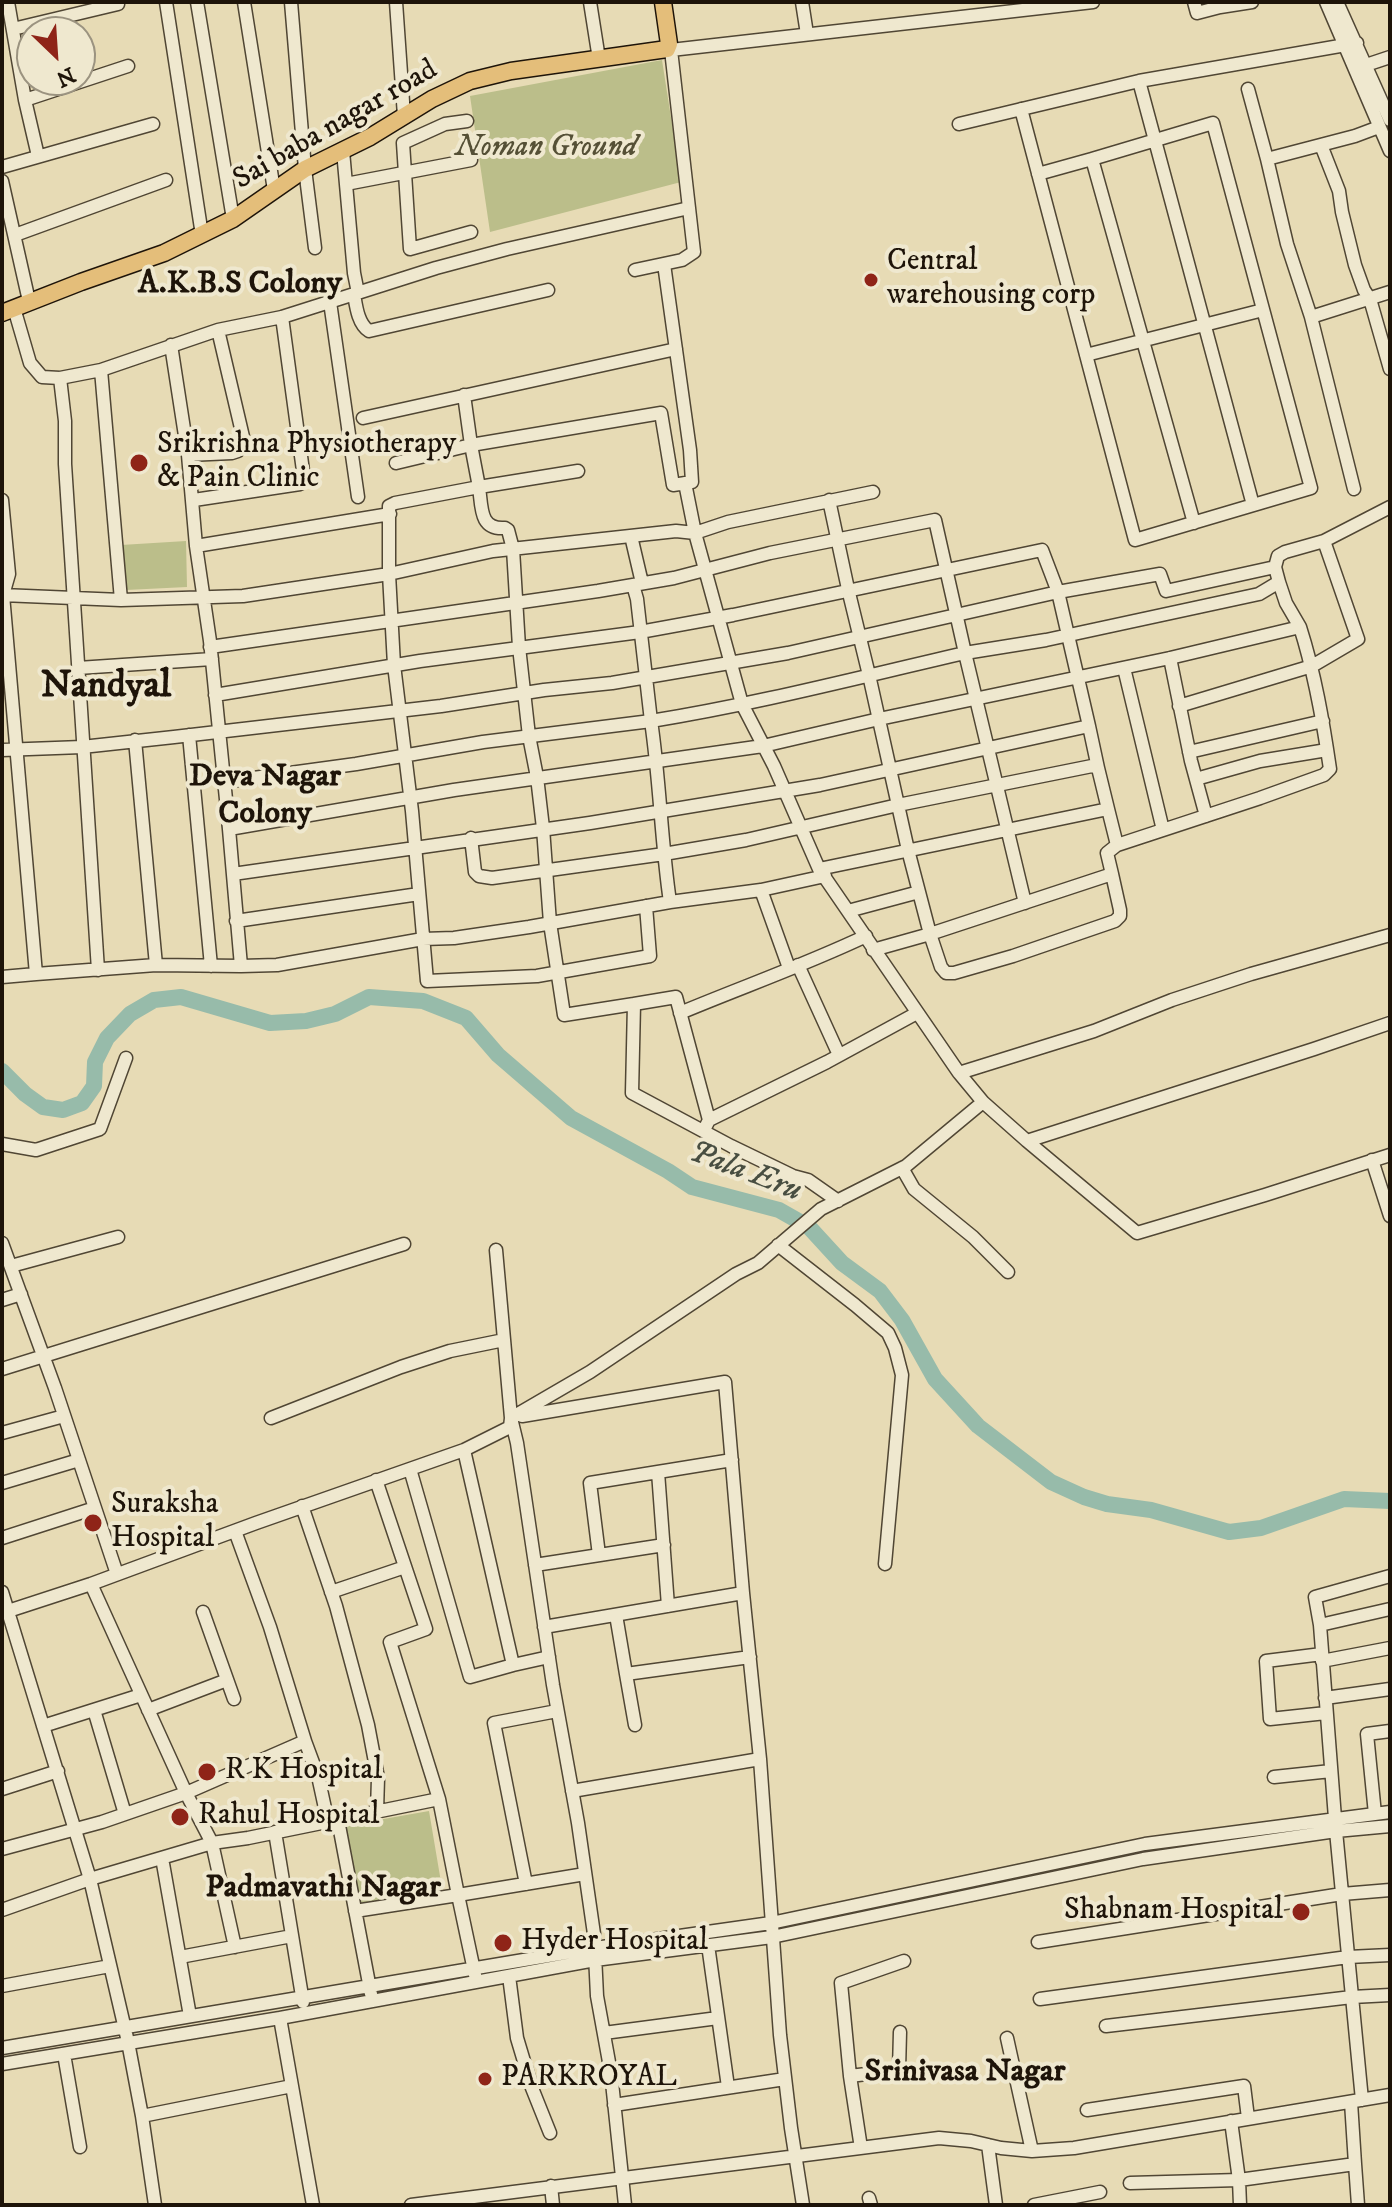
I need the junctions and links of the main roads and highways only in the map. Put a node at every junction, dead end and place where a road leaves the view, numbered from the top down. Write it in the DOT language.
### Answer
graph roads {
  1 [pos="663,2"];
  2 [pos="15,307"];
  1 -- 2 [label="main road, Sai baba nagar road"];
}
